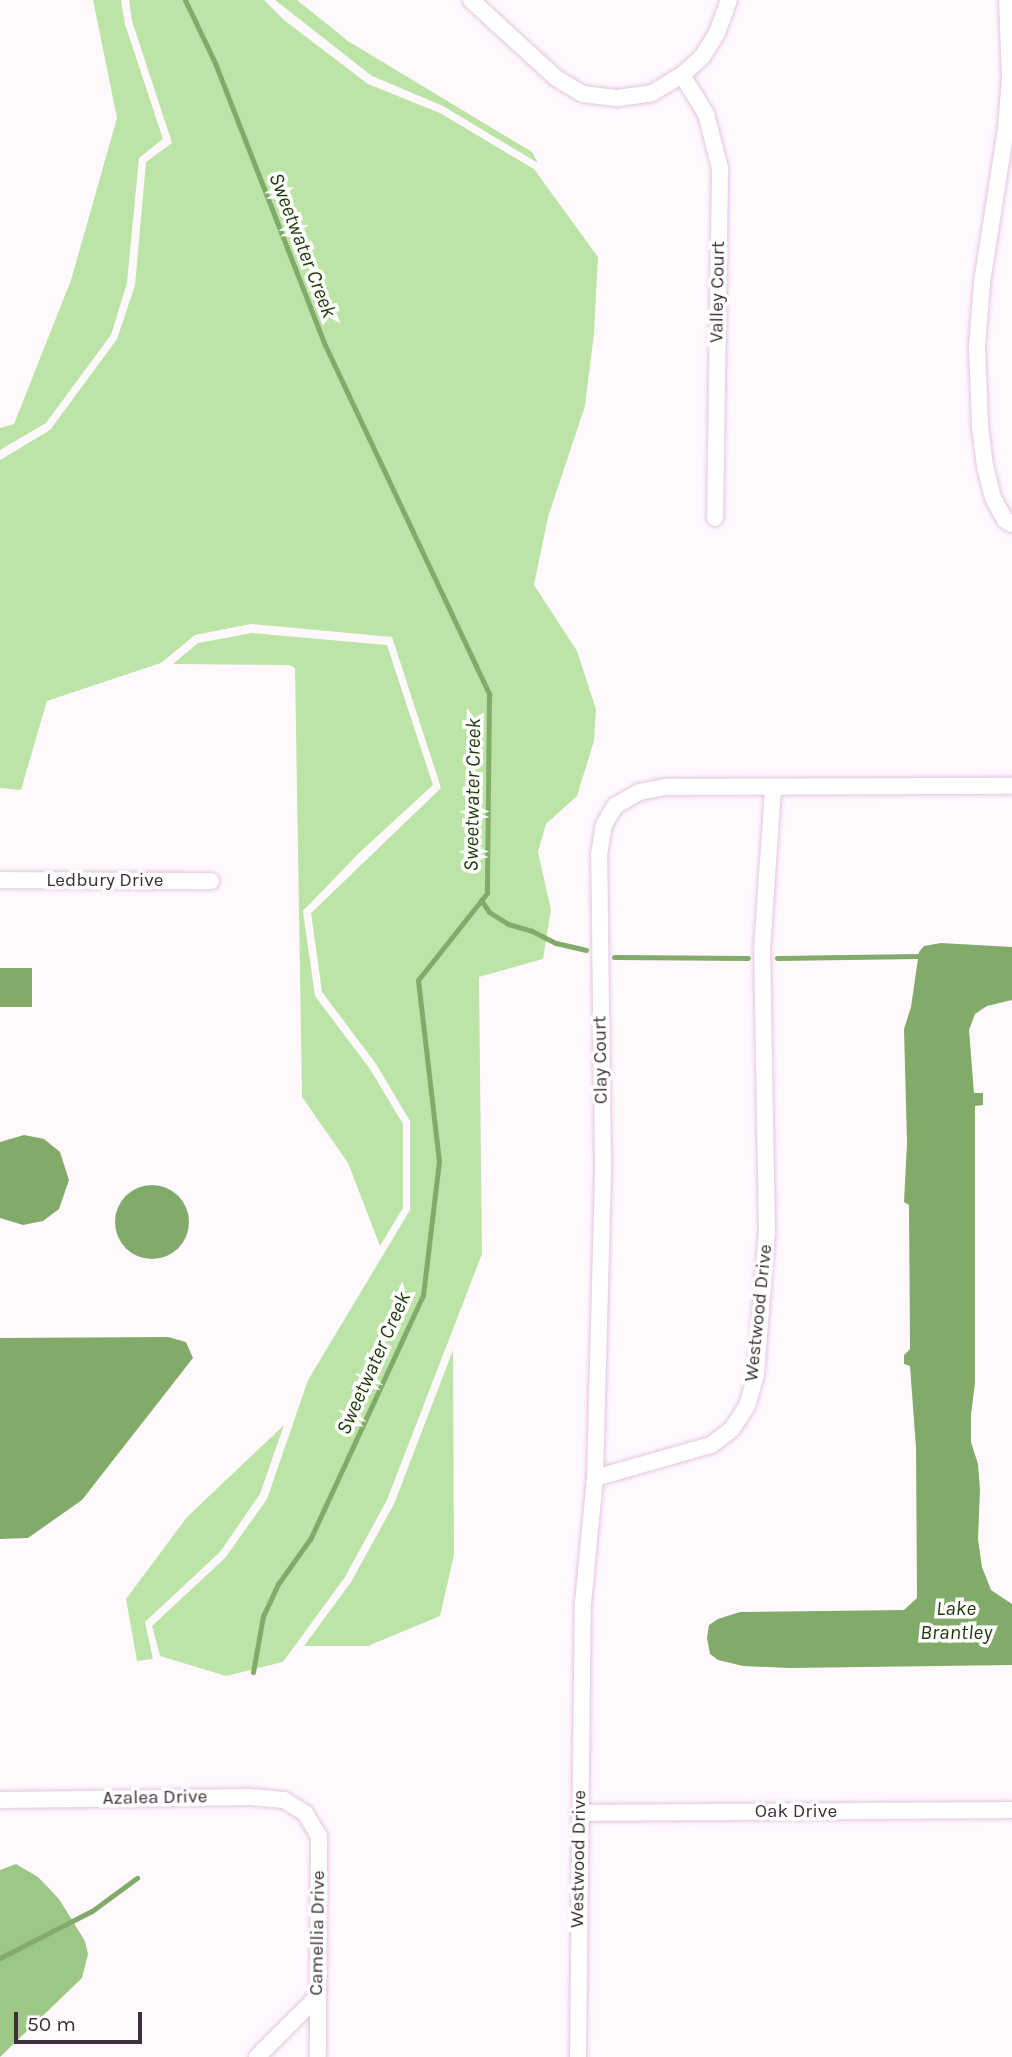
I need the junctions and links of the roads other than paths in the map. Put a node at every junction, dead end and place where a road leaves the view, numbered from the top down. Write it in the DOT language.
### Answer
graph roads {
  1 [pos="471,0"];
  2 [pos="729,0"];
  3 [pos="1007,0"];
  4 [pos="682,75"];
  5 [pos="715,518"];
  6 [pos="1012,524"];
  7 [pos="1012,786"];
  8 [pos="773,788"];
  9 [pos="0,880"];
  10 [pos="211,881"];
  11 [pos="594,1478"];
  12 [pos="0,1800"];
  13 [pos="1012,1810"];
  14 [pos="305,1813"];
  15 [pos="579,1813"];
  16 [pos="317,1997"];
  17 [pos="257,2057"];
  18 [pos="318,2057"];
  19 [pos="578,2057"];
  1 -- 4 [label="street"];
  2 -- 4 [label="street"];
  3 -- 6 [label="street"];
  4 -- 5 [label="street, Valley Court"];
  7 -- 8 [label="street"];
  8 -- 11 [label="street, Westwood Drive"];
  8 -- 11 [label="street, Clay Court"];
  9 -- 10 [label="street, Ledbury Drive"];
  11 -- 15 [label="street, Westwood Drive"];
  12 -- 14 [label="street, Azalea Drive"];
  13 -- 15 [label="street, Oak Drive"];
  14 -- 16 [label="street, Camellia Drive"];
  15 -- 19 [label="street, Westwood Drive"];
  16 -- 17 [label="street"];
  16 -- 18 [label="street, Camellia Drive"];
}
